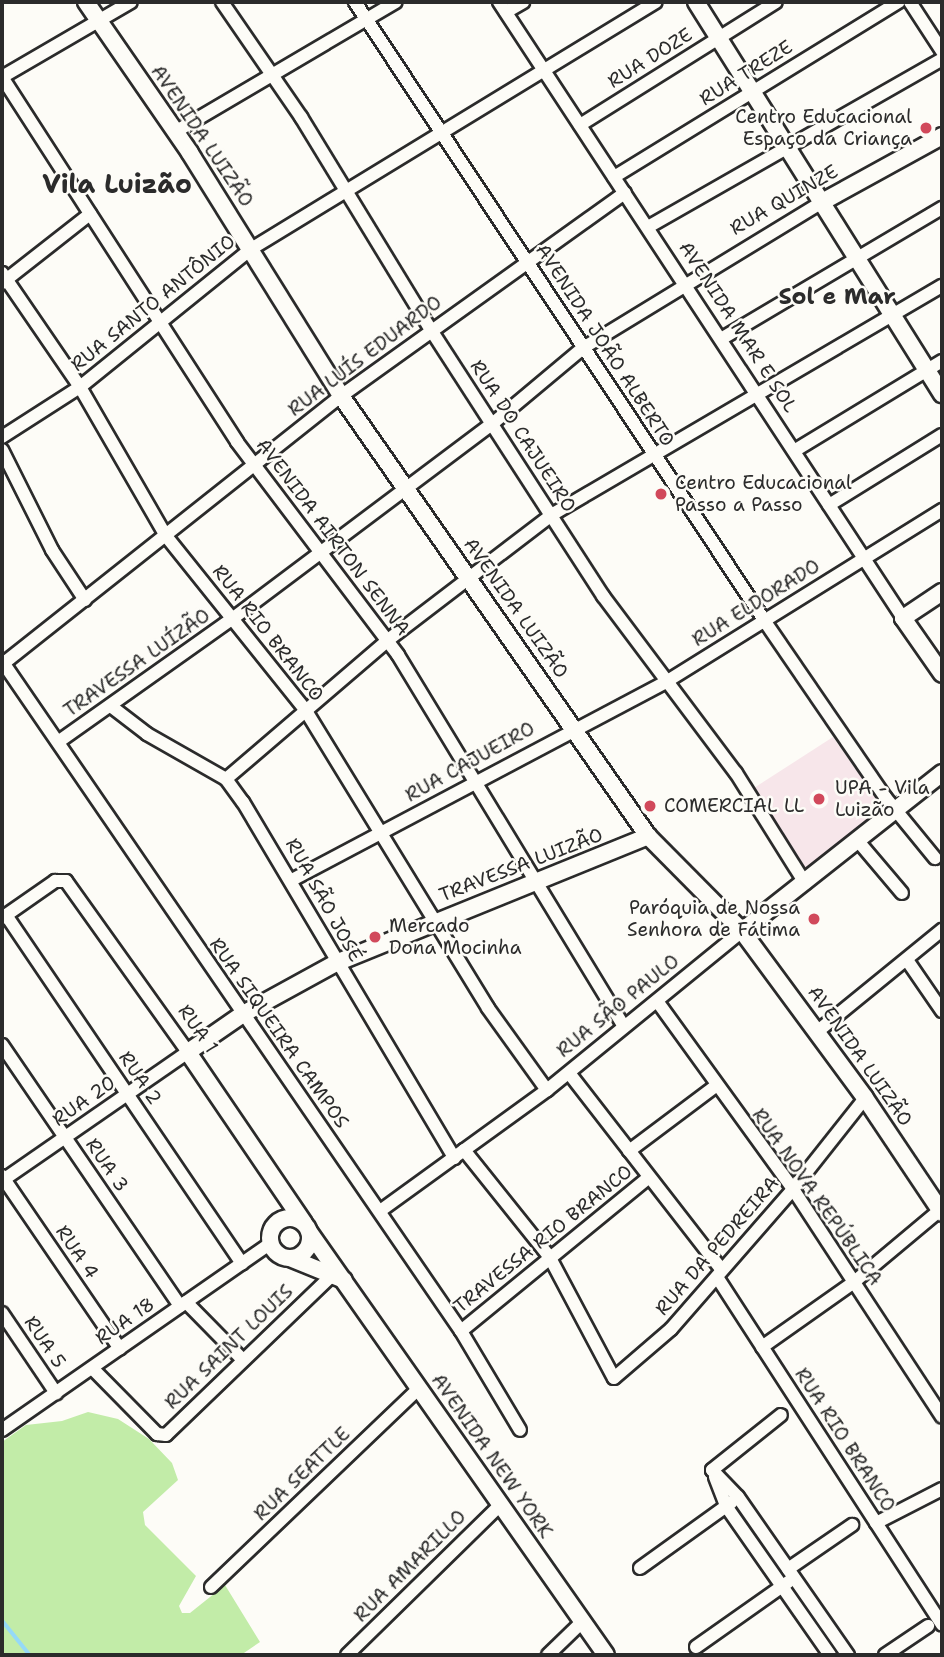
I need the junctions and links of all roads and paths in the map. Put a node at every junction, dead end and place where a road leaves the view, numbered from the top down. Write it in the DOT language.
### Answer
graph roads {
  1 [pos="86,2"];
  2 [pos="131,2"];
  3 [pos="222,2"];
  4 [pos="355,2"];
  5 [pos="396,2"];
  6 [pos="523,2"];
  7 [pos="655,2"];
  8 [pos="696,2"];
  9 [pos="776,2"];
  10 [pos="898,2"];
  11 [pos="910,2"];
  12 [pos="503,7"];
  13 [pos="366,19"];
  14 [pos="99,20"];
  15 [pos="718,37"];
  16 [pos="942,51"];
  17 [pos="942,59"];
  18 [pos="544,70"];
  19 [pos="274,75"];
  20 [pos="2,77"];
  21 [pos="752,91"];
  22 [pos="580,125"];
  23 [pos="175,132"];
  24 [pos="440,133"];
  25 [pos="942,136"];
  26 [pos="788,148"];
  27 [pos="614,177"];
  28 [pos="345,190"];
  29 [pos="625,193"];
  30 [pos="822,202"];
  31 [pos="942,208"];
  32 [pos="90,214"];
  33 [pos="648,227"];
  34 [pos="251,249"];
  35 [pos="856,257"];
  36 [pos="528,262"];
  37 [pos="4,279"];
  38 [pos="685,283"];
  39 [pos="942,286"];
  40 [pos="892,314"];
  41 [pos="164,324"];
  42 [pos="431,330"];
  43 [pos="721,339"];
  44 [pos="583,348"];
  45 [pos="942,361"];
  46 [pos="927,371"];
  47 [pos="80,387"];
  48 [pos="942,394"];
  49 [pos="341,396"];
  50 [pos="758,396"];
  51 [pos="492,424"];
  52 [pos="942,435"];
  53 [pos="2,437"];
  54 [pos="2,450"];
  55 [pos="794,450"];
  56 [pos="654,456"];
  57 [pos="254,465"];
  58 [pos="405,487"];
  59 [pos="829,505"];
  60 [pos="942,510"];
  61 [pos="553,514"];
  62 [pos="166,536"];
  63 [pos="320,549"];
  64 [pos="863,557"];
  65 [pos="469,577"];
  66 [pos="942,592"];
  67 [pos="85,600"];
  68 [pos="903,618"];
  69 [pos="232,619"];
  70 [pos="766,623"];
  71 [pos="388,640"];
  72 [pos="3,662"];
  73 [pos="942,674"];
  74 [pos="669,680"];
  75 [pos="112,707"];
  76 [pos="306,711"];
  77 [pos="572,728"];
  78 [pos="58,742"];
  79 [pos="942,773"];
  80 [pos="226,779"];
  81 [pos="472,782"];
  82 [pos="896,811"];
  83 [pos="381,833"];
  84 [pos="648,836"];
  85 [pos="858,841"];
  86 [pos="935,858"];
  87 [pos="292,880"];
  88 [pos="536,881"];
  89 [pos="805,883"];
  90 [pos="902,893"];
  91 [pos="4,916"];
  92 [pos="435,921"];
  93 [pos="942,930"];
  94 [pos="742,931"];
  95 [pos="907,960"];
  96 [pos="336,963"];
  97 [pos="657,1001"];
  98 [pos="942,1011"];
  99 [pos="243,1014"];
  100 [pos="624,1027"];
  101 [pos="818,1031"];
  102 [pos="2,1045"];
  103 [pos="188,1052"];
  104 [pos="569,1073"];
  105 [pos="717,1085"];
  106 [pos="547,1090"];
  107 [pos="127,1094"];
  108 [pos="865,1098"];
  109 [pos="65,1138"];
  110 [pos="629,1151"];
  111 [pos="459,1154"];
  112 [pos="649,1177"];
  113 [pos="3,1179"];
  114 [pos="793,1189"];
  115 [pos="288,1199"];
  116 [pos="380,1211"];
  117 [pos="941,1212"];
  118 [pos="282,1219"];
  119 [pos="307,1228"];
  120 [pos="270,1244"];
  121 [pos="549,1256"];
  122 [pos="290,1258"];
  123 [pos="242,1264"];
  124 [pos="719,1274"];
  125 [pos="338,1278"];
  126 [pos="854,1282"];
  127 [pos="183,1304"];
  128 [pos="2,1313"];
  129 [pos="461,1331"];
  130 [pos="762,1347"];
  131 [pos="120,1349"];
  132 [pos="243,1360"];
  133 [pos="92,1368"];
  134 [pos="614,1378"];
  135 [pos="419,1388"];
  136 [pos="56,1393"];
  137 [pos="781,1415"];
  138 [pos="942,1417"];
  139 [pos="2,1430"];
  140 [pos="520,1430"];
  141 [pos="712,1470"];
  142 [pos="942,1489"];
  143 [pos="738,1497"];
  144 [pos="500,1505"];
  145 [pos="726,1506"];
  146 [pos="876,1523"];
  147 [pos="852,1525"];
  148 [pos="640,1567"];
  149 [pos="791,1573"];
  150 [pos="782,1586"];
  151 [pos="212,1587"];
  152 [pos="582,1622"];
  153 [pos="942,1625"];
  154 [pos="928,1626"];
  155 [pos="696,1647"];
  156 [pos="347,1655"];
  157 [pos="548,1655"];
  158 [pos="606,1655"];
  159 [pos="830,1655"];
  160 [pos="848,1655"];
  161 [pos="885,1655"];
  1 -- 14 [label="street, AVENIDA LUIZÃO"];
  2 -- 14 [label="street"];
  3 -- 19 [label="street, RUA DO CAJUEIRO"];
  4 -- 13 [label="street, AVENIDA JOÃO ALBERTO"];
  5 -- 13 [label="street"];
  6 -- 12 [label="street"];
  7 -- 18 [label="street"];
  8 -- 15 [label="street"];
  9 -- 15 [label="street, RUA DOZE"];
  10 -- 21 [label="street, RUA TREZE"];
  11 -- 16 [label="street"];
  12 -- 18 [label="street, AVENIDA MAR E SOL"];
  13 -- 19 [label="street"];
  13 -- 24 [label="street, AVENIDA JOÃO ALBERTO"];
  14 -- 20 [label="street"];
  14 -- 23 [label="street, AVENIDA LUIZÃO"];
  15 -- 21 [label="street"];
  15 -- 22 [label="street, RUA DOZE"];
  17 -- 26 [label="street"];
  18 -- 22 [label="street, AVENIDA MAR E SOL"];
  18 -- 24 [label="street, RUA SANTO ANTÔNIO"];
  19 -- 23 [label="street"];
  19 -- 28 [label="street, RUA DO CAJUEIRO"];
  20 -- 32 [label="street, AVENIDA AIRTON SENNA"];
  21 -- 26 [label="street"];
  21 -- 27 [label="street, RUA TREZE"];
  22 -- 27 [label="street, AVENIDA MAR E SOL"];
  23 -- 34 [label="street, AVENIDA LUIZÃO"];
  24 -- 28 [label="street, RUA SANTO ANTÔNIO"];
  24 -- 36 [label="street, AVENIDA JOÃO ALBERTO"];
  25 -- 30 [label="street, RUA QUINZE"];
  26 -- 30 [label="street"];
  26 -- 33 [label="street"];
  27 -- 29 [label="street, AVENIDA MAR E SOL"];
  28 -- 34 [label="street, RUA SANTO ANTÔNIO"];
  28 -- 42 [label="street, RUA DO CAJUEIRO"];
  29 -- 33 [label="street, AVENIDA MAR E SOL"];
  29 -- 36 [label="street, RUA LUÍS EDUARDO"];
  30 -- 35 [label="street"];
  30 -- 38 [label="street, RUA QUINZE"];
  31 -- 35 [label="street"];
  32 -- 37 [label="street"];
  32 -- 41 [label="street, AVENIDA AIRTON SENNA"];
  33 -- 38 [label="street, AVENIDA MAR E SOL"];
  34 -- 41 [label="street, RUA SANTO ANTÔNIO"];
  34 -- 49 [label="street, AVENIDA LUIZÃO"];
  35 -- 40 [label="street"];
  35 -- 43 [label="street"];
  36 -- 42 [label="street, RUA LUÍS EDUARDO"];
  36 -- 44 [label="street, AVENIDA JOÃO ALBERTO"];
  37 -- 47 [label="street, RUA RIO BRANCO"];
  38 -- 43 [label="street, AVENIDA MAR E SOL"];
  38 -- 44 [label="street, RUA QUINZE"];
  39 -- 40 [label="street"];
  40 -- 46 [label="street"];
  40 -- 50 [label="street"];
  41 -- 47 [label="street, RUA SANTO ANTÔNIO"];
  41 -- 57 [label="street, AVENIDA AIRTON SENNA"];
  42 -- 49 [label="street, RUA LUÍS EDUARDO"];
  42 -- 51 [label="street, RUA DO CAJUEIRO"];
  43 -- 50 [label="street, AVENIDA MAR E SOL"];
  44 -- 51 [label="street, TRAVESSA LUÍZÃO"];
  44 -- 56 [label="street, AVENIDA JOÃO ALBERTO"];
  45 -- 46 [label="street"];
  46 -- 48 [label="street"];
  46 -- 55 [label="street"];
  47 -- 53 [label="street, RUA SANTO ANTÔNIO"];
  47 -- 62 [label="street, RUA RIO BRANCO"];
  49 -- 57 [label="street, RUA LUÍS EDUARDO"];
  49 -- 58 [label="street, AVENIDA LUIZÃO"];
  50 -- 55 [label="street, AVENIDA MAR E SOL"];
  50 -- 56 [label="street"];
  51 -- 58 [label="street, TRAVESSA LUÍZÃO"];
  51 -- 61 [label="street, RUA DO CAJUEIRO"];
  52 -- 59 [label="street"];
  54 -- 67 [label="street"];
  55 -- 59 [label="street, AVENIDA MAR E SOL"];
  56 -- 61 [label="street"];
  56 -- 70 [label="street, AVENIDA JOÃO ALBERTO"];
  57 -- 62 [label="street, RUA LUÍS EDUARDO"];
  57 -- 63 [label="street, AVENIDA AIRTON SENNA"];
  58 -- 63 [label="street, TRAVESSA LUÍZÃO"];
  58 -- 65 [label="street, AVENIDA LUIZÃO"];
  59 -- 64 [label="street, AVENIDA MAR E SOL"];
  60 -- 64 [label="street, RUA ELDORADO"];
  61 -- 65 [label="street"];
  61 -- 74 [label="street, RUA DO CAJUEIRO"];
  62 -- 67 [label="street, RUA LUÍS EDUARDO"];
  62 -- 69 [label="street, RUA RIO BRANCO"];
  63 -- 69 [label="street, TRAVESSA LUÍZÃO"];
  63 -- 71 [label="street, AVENIDA AIRTON SENNA"];
  64 -- 68 [label="street, AVENIDA MAR E SOL"];
  64 -- 70 [label="street, RUA ELDORADO"];
  65 -- 71 [label="street"];
  65 -- 77 [label="street, AVENIDA LUIZÃO"];
  66 -- 68 [label="street"];
  67 -- 72 [label="street, RUA LUÍS EDUARDO"];
  68 -- 73 [label="street, AVENIDA MAR E SOL"];
  69 -- 75 [label="street, TRAVESSA LUÍZÃO"];
  69 -- 76 [label="street, RUA RIO BRANCO"];
  70 -- 74 [label="street, RUA ELDORADO"];
  70 -- 82 [label="street, AVENIDA JOÃO ALBERTO"];
  71 -- 76 [label="street"];
  71 -- 81 [label="street, AVENIDA AIRTON SENNA"];
  72 -- 78 [label="street, RUA SIQUEIRA CAMPOS"];
  74 -- 77 [label="street, RUA CAJUEIRO"];
  74 -- 89 [label="street, RUA DO CAJUEIRO"];
  75 -- 78 [label="street, TRAVESSA LUÍZÃO"];
  75 -- 80 [label="street, RUA SÃO JOSÉ"];
  76 -- 80 [label="street"];
  76 -- 83 [label="street, RUA RIO BRANCO"];
  77 -- 81 [label="street, RUA CAJUEIRO"];
  77 -- 84 [label="street, AVENIDA LUIZÃO"];
  78 -- 99 [label="street, RUA SIQUEIRA CAMPOS"];
  79 -- 82 [label="street, RUA SÃO PAULO"];
  80 -- 87 [label="street, RUA SÃO JOSÉ"];
  81 -- 83 [label="street, RUA CAJUEIRO"];
  81 -- 88 [label="street, AVENIDA AIRTON SENNA"];
  82 -- 85 [label="street, RUA SÃO PAULO"];
  82 -- 86 [label="street, AVENIDA JOÃO ALBERTO"];
  83 -- 87 [label="street, RUA CAJUEIRO"];
  83 -- 92 [label="street, RUA RIO BRANCO"];
  84 -- 88 [label="street, TRAVESSA LUIZÃO"];
  84 -- 94 [label="street, AVENIDA LUIZÃO"];
  85 -- 89 [label="street, RUA SÃO PAULO"];
  85 -- 90 [label="street"];
  87 -- 96 [label="street, RUA SÃO JOSÉ"];
  88 -- 92 [label="street, TRAVESSA LUIZÃO"];
  88 -- 100 [label="street, AVENIDA AIRTON SENNA"];
  89 -- 94 [label="street, RUA SÃO PAULO"];
  91 -- 103 [label="street, RUA 1"];
  91 -- 107 [label="street, RUA 2"];
  92 -- 96 [label="street, TRAVESSA LUIZÃO"];
  92 -- 106 [label="street, RUA RIO BRANCO"];
  93 -- 95 [label="street"];
  94 -- 97 [label="street, RUA SÃO PAULO"];
  94 -- 101 [label="street, AVENIDA LUIZÃO"];
  95 -- 98 [label="street"];
  95 -- 101 [label="street"];
  96 -- 99 [label="street, TRAVESSA LUIZÃO"];
  96 -- 111 [label="street, RUA SÃO JOSÉ"];
  97 -- 100 [label="street, RUA SÃO PAULO"];
  97 -- 105 [label="street, RUA NOVA REPÚBLICA"];
  99 -- 103 [label="street, TRAVESSA LUIZÃO"];
  99 -- 116 [label="street, RUA SIQUEIRA CAMPOS"];
  100 -- 104 [label="street, RUA SÃO PAULO"];
  101 -- 108 [label="street, AVENIDA LUIZÃO"];
  102 -- 109 [label="street, RUA 3"];
  103 -- 107 [label="street, RUA 20"];
  103 -- 115 [label="street, RUA 1"];
  104 -- 106 [label="street, RUA SÃO PAULO"];
  104 -- 110 [label="street, RUA RIO BRANCO"];
  105 -- 110 [label="street, TRAVESSA RIO BRANCO"];
  105 -- 114 [label="street, RUA NOVA REPÚBLICA"];
  106 -- 111 [label="street, RUA SÃO PAULO"];
  107 -- 109 [label="street, RUA 20"];
  107 -- 123 [label="street, RUA 2"];
  108 -- 114 [label="street, RUA DA PEDREIRA"];
  108 -- 117 [label="street, AVENIDA LUIZÃO"];
  109 -- 113 [label="street, RUA 20"];
  109 -- 127 [label="street, RUA 3"];
  110 -- 112 [label="street, RUA RIO BRANCO"];
  111 -- 116 [label="street, RUA SÃO PAULO"];
  111 -- 121 [label="street, RUA SÃO JOSÉ"];
  112 -- 121 [label="street, TRAVESSA RIO BRANCO"];
  112 -- 124 [label="street, RUA RIO BRANCO"];
  113 -- 131 [label="street, RUA 4"];
  114 -- 124 [label="street, RUA DA PEDREIRA"];
  114 -- 126 [label="street, RUA NOVA REPÚBLICA"];
  115 -- 118 [label="street"];
  115 -- 119 [label="street, RUA 1"];
  116 -- 129 [label="street, RUA SIQUEIRA CAMPOS"];
  117 -- 126 [label="street"];
  118 -- 119 [label="street"];
  118 -- 120 [label="street"];
  119 -- 122 [label="street"];
  119 -- 125 [label="street, AVENIDA NEW YORK"];
  120 -- 122 [label="street"];
  120 -- 123 [label="street, RUA 18"];
  121 -- 129 [label="street, TRAVESSA RIO BRANCO"];
  121 -- 134 [label="street, RUA SÃO JOSÉ"];
  122 -- 125 [label="street"];
  123 -- 127 [label="street, RUA 18"];
  124 -- 130 [label="street, RUA RIO BRANCO"];
  124 -- 134 [label="street, RUA DA PEDREIRA"];
  125 -- 132 [label="street, RUA SAINT LOUIS"];
  125 -- 135 [label="street, AVENIDA NEW YORK"];
  126 -- 130 [label="street"];
  126 -- 138 [label="street, RUA NOVA REPÚBLICA"];
  127 -- 131 [label="street, RUA 18"];
  127 -- 132 [label="street, RUA 3"];
  128 -- 136 [label="street, RUA 5"];
  129 -- 140 [label="street, RUA SIQUEIRA CAMPOS"];
  130 -- 146 [label="street, RUA RIO BRANCO"];
  131 -- 133 [label="street, RUA 18"];
  132 -- 133 [label="street, RUA SAINT LOUIS"];
  133 -- 136 [label="street, RUA 18"];
  135 -- 144 [label="street, AVENIDA NEW YORK"];
  135 -- 151 [label="street, RUA SEATTLE"];
  136 -- 139 [label="street, RUA 18"];
  137 -- 141 [label="street"];
  141 -- 143 [label="street"];
  141 -- 145 [label="street"];
  142 -- 146 [label="street"];
  143 -- 145 [label="street"];
  143 -- 149 [label="street"];
  144 -- 152 [label="street, AVENIDA NEW YORK"];
  144 -- 156 [label="street, RUA AMARILLO"];
  145 -- 148 [label="street"];
  145 -- 150 [label="street"];
  146 -- 153 [label="street, RUA RIO BRANCO"];
  147 -- 149 [label="street"];
  149 -- 150 [label="street"];
  149 -- 160 [label="street"];
  150 -- 155 [label="street"];
  150 -- 159 [label="street"];
  152 -- 157 [label="street"];
  152 -- 158 [label="street, AVENIDA NEW YORK"];
  154 -- 161 [label="street"];
}
